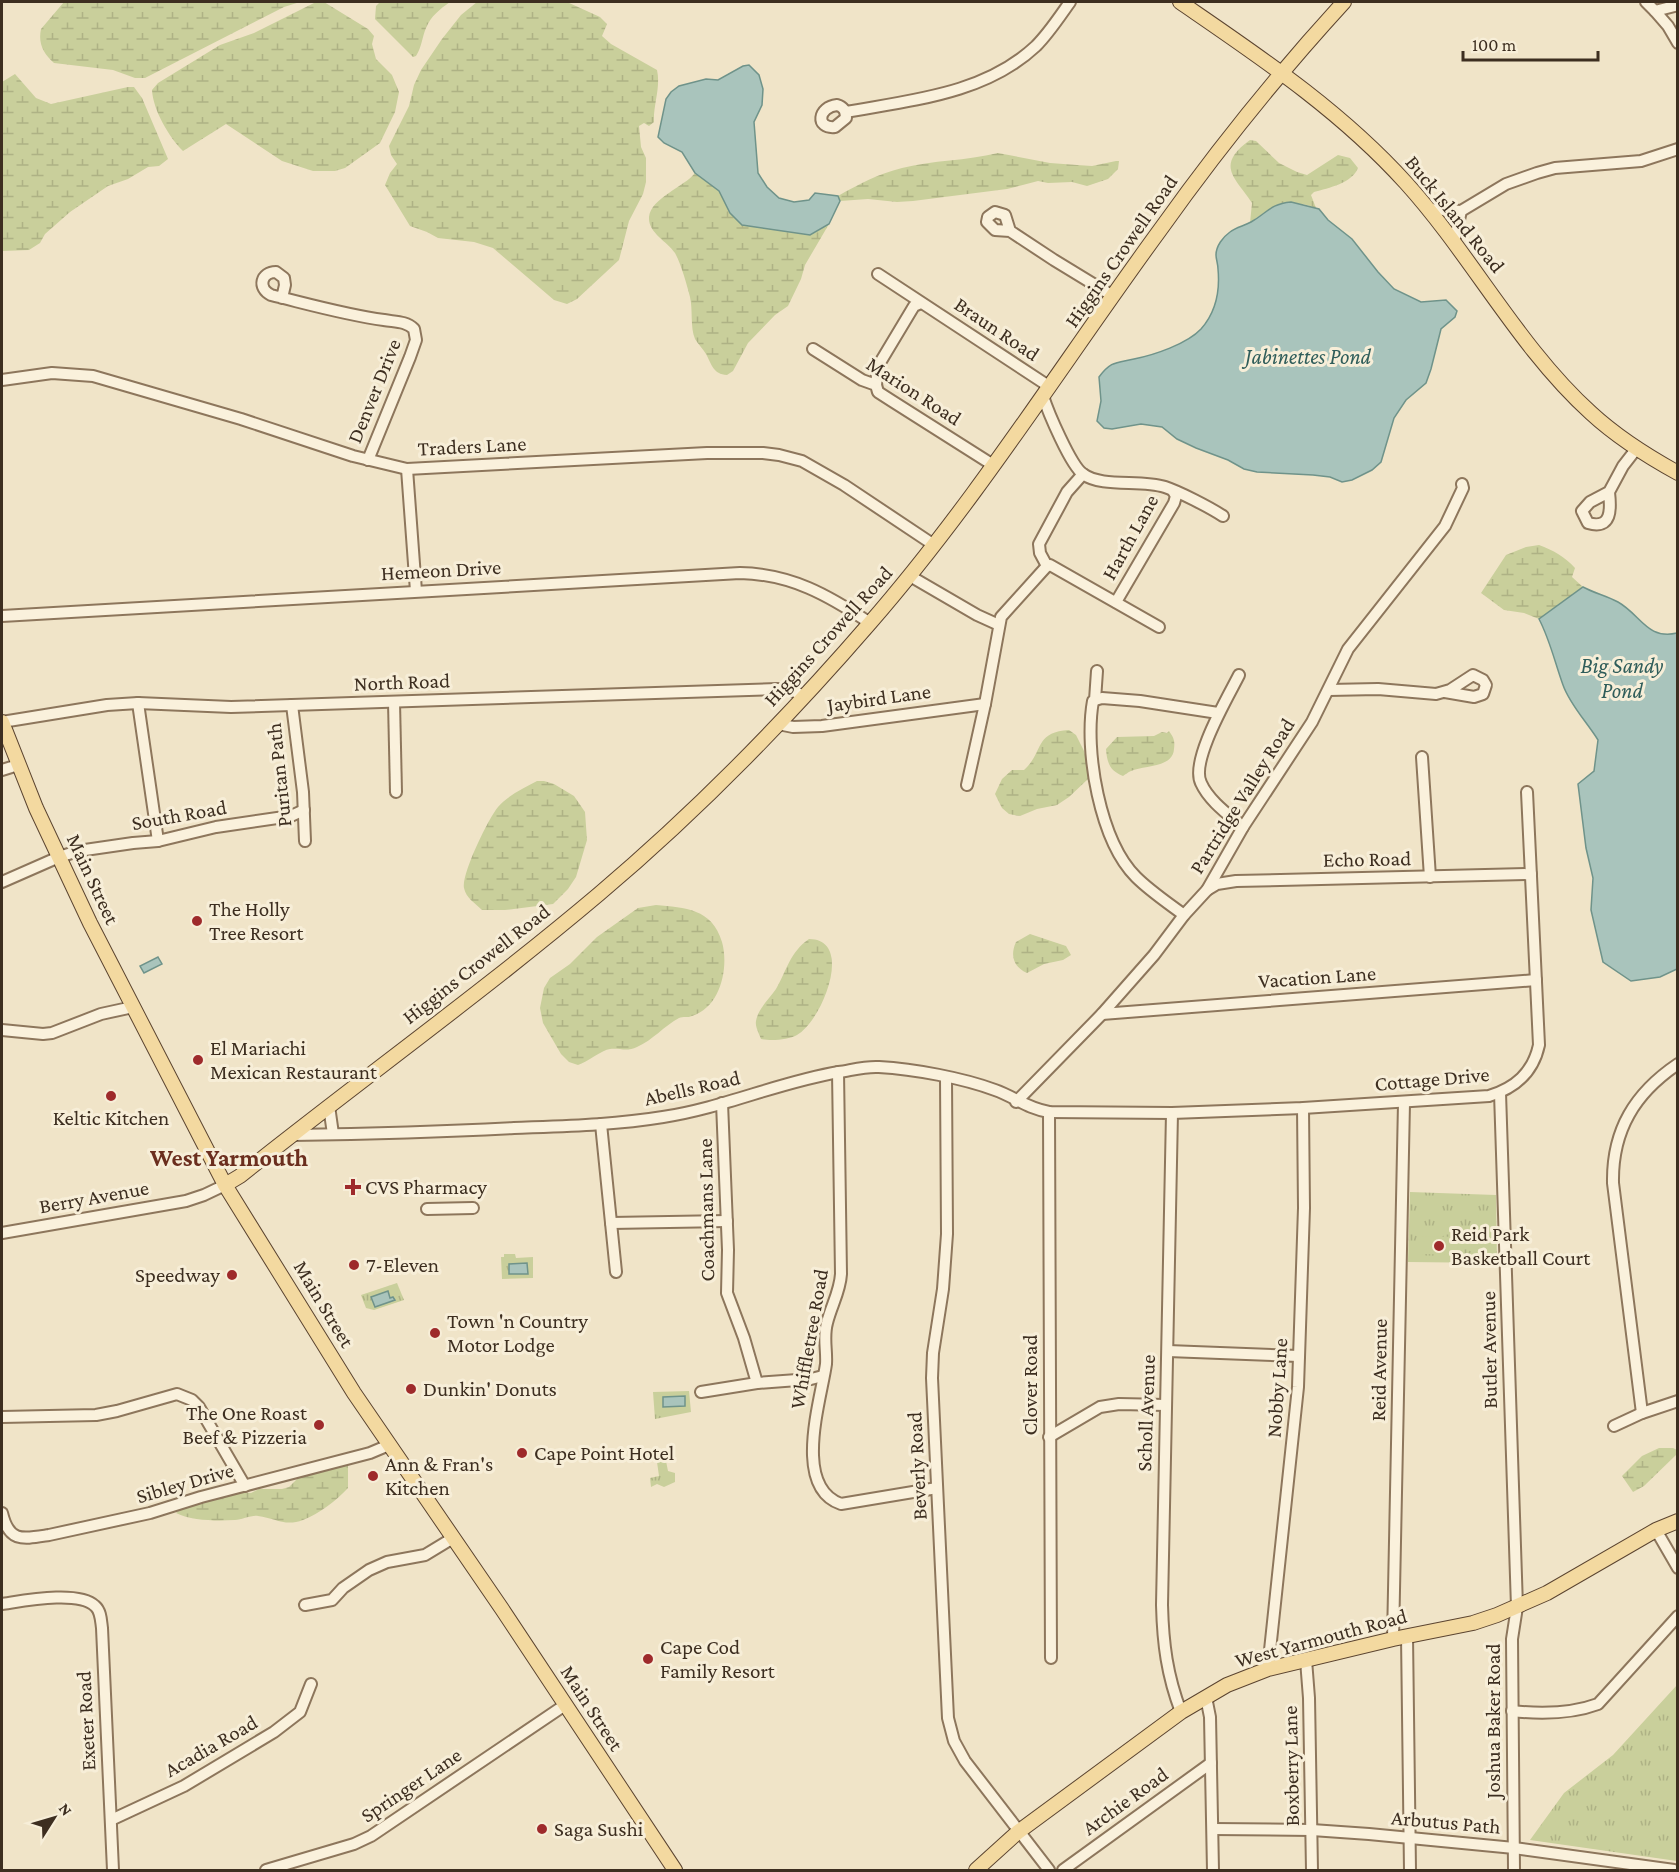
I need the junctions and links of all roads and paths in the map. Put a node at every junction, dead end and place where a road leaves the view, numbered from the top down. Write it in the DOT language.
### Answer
graph roads {
  1 [pos="1070,2"];
  2 [pos="1180,2"];
  3 [pos="1344,2"];
  4 [pos="1646,2"];
  5 [pos="1677,5"];
  6 [pos="1655,11"];
  7 [pos="1677,43"];
  8 [pos="1282,72"];
  9 [pos="846,112"];
  10 [pos="1677,149"];
  11 [pos="1429,209"];
  12 [pos="1461,211"];
  13 [pos="1010,231"];
  14 [pos="1454,243"];
  15 [pos="878,274"];
  16 [pos="1113,296"];
  17 [pos="282,298"];
  18 [pos="921,303"];
  19 [pos="813,349"];
  20 [pos="2,380"];
  21 [pos="876,385"];
  22 [pos="1046,392"];
  23 [pos="1637,448"];
  24 [pos="368,460"];
  25 [pos="993,465"];
  26 [pos="407,469"];
  27 [pos="1677,472"];
  28 [pos="1083,474"];
  29 [pos="1462,484"];
  30 [pos="1173,491"];
  31 [pos="1609,492"];
  32 [pos="1222,516"];
  33 [pos="934,544"];
  34 [pos="1047,566"];
  35 [pos="910,576"];
  36 [pos="416,591"];
  37 [pos="1116,602"];
  38 [pos="2,616"];
  39 [pos="870,623"];
  40 [pos="999,625"];
  41 [pos="1159,627"];
  42 [pos="1097,671"];
  43 [pos="1239,675"];
  44 [pos="1329,690"];
  45 [pos="1445,692"];
  46 [pos="804,696"];
  47 [pos="1095,700"];
  48 [pos="394,702"];
  49 [pos="138,703"];
  50 [pos="985,704"];
  51 [pos="292,705"];
  52 [pos="1218,713"];
  53 [pos="2,722"];
  54 [pos="778,724"];
  55 [pos="1422,757"];
  56 [pos="18,765"];
  57 [pos="2,770"];
  58 [pos="967,784"];
  59 [pos="396,792"];
  60 [pos="1527,792"];
  61 [pos="304,810"];
  62 [pos="1243,827"];
  63 [pos="158,841"];
  64 [pos="305,841"];
  65 [pos="59,857"];
  66 [pos="1530,874"];
  67 [pos="1430,877"];
  68 [pos="2,882"];
  69 [pos="1207,890"];
  70 [pos="1184,915"];
  71 [pos="1536,980"];
  72 [pos="133,1007"];
  73 [pos="1102,1014"];
  74 [pos="2,1030"];
  75 [pos="1677,1064"];
  76 [pos="838,1072"];
  77 [pos="946,1078"];
  78 [pos="1500,1092"];
  79 [pos="1016,1102"];
  80 [pos="723,1103"];
  81 [pos="1404,1103"];
  82 [pos="329,1106"];
  83 [pos="1303,1108"];
  84 [pos="1049,1112"];
  85 [pos="1172,1113"];
  86 [pos="601,1125"];
  87 [pos="333,1134"];
  88 [pos="292,1135"];
  89 [pos="225,1185"];
  90 [pos="473,1208"];
  91 [pos="427,1209"];
  92 [pos="727,1221"];
  93 [pos="611,1223"];
  94 [pos="2,1233"];
  95 [pos="616,1272"];
  96 [pos="1168,1351"];
  97 [pos="1299,1356"];
  98 [pos="823,1376"];
  99 [pos="758,1383"];
  100 [pos="701,1392"];
  101 [pos="1677,1401"];
  102 [pos="1166,1405"];
  103 [pos="1642,1413"];
  104 [pos="2,1417"];
  105 [pos="1614,1426"];
  106 [pos="1049,1437"];
  107 [pos="389,1445"];
  108 [pos="245,1486"];
  109 [pos="937,1488"];
  110 [pos="2,1513"];
  111 [pos="1677,1521"];
  112 [pos="1656,1530"];
  113 [pos="453,1538"];
  114 [pos="1677,1568"];
  115 [pos="2,1604"];
  116 [pos="305,1605"];
  117 [pos="1517,1607"];
  118 [pos="1677,1616"];
  119 [pos="1407,1636"];
  120 [pos="1393,1639"];
  121 [pos="1051,1658"];
  122 [pos="1306,1660"];
  123 [pos="1268,1669"];
  124 [pos="311,1684"];
  125 [pos="1206,1697"];
  126 [pos="565,1705"];
  127 [pos="1512,1711"];
  128 [pos="1181,1712"];
  129 [pos="1211,1763"];
  130 [pos="111,1820"];
  131 [pos="1213,1829"];
  132 [pos="1312,1830"];
  133 [pos="1018,1832"];
  134 [pos="1408,1838"];
  135 [pos="1514,1848"];
  136 [pos="1635,1868"];
  137 [pos="113,1870"];
  138 [pos="266,1870"];
  139 [pos="675,1870"];
  140 [pos="976,1870"];
  141 [pos="1049,1870"];
  142 [pos="1063,1870"];
  143 [pos="1213,1870"];
  144 [pos="1312,1870"];
  145 [pos="1410,1870"];
  146 [pos="1514,1870"];
  147 [pos="1674,1870"];
  1 -- 9 [label="street"];
  2 -- 8 [label="main road, Buck Island Road"];
  3 -- 8 [label="main road, Higgins Crowell Road"];
  4 -- 6 [label="street"];
  5 -- 6 [label="street"];
  6 -- 7 [label="street"];
  8 -- 11 [label="main road, Buck Island Road"];
  8 -- 16 [label="main road, Higgins Crowell Road"];
  10 -- 12 [label="street"];
  11 -- 12 [label="street"];
  11 -- 14 [label="main road, Buck Island Road"];
  12 -- 14 [label="street"];
  13 -- 16 [label="street"];
  14 -- 23 [label="main road, Buck Island Road"];
  15 -- 18 [label="street, Braun Road"];
  16 -- 22 [label="main road, Higgins Crowell Road"];
  17 -- 24 [label="street, Denver Drive"];
  18 -- 21 [label="street, Braun Road"];
  18 -- 22 [label="street, Braun Road"];
  19 -- 21 [label="street, Marion Road"];
  20 -- 24 [label="street, Traders Lane"];
  21 -- 25 [label="street, Marion Road"];
  22 -- 25 [label="main road, Higgins Crowell Road"];
  22 -- 28 [label="street"];
  23 -- 27 [label="main road, Buck Island Road"];
  23 -- 31 [label="street"];
  24 -- 26 [label="street, Traders Lane"];
  25 -- 33 [label="main road, Higgins Crowell Road"];
  26 -- 33 [label="street, Traders Lane"];
  26 -- 36 [label="street"];
  28 -- 30 [label="street"];
  28 -- 34 [label="street"];
  29 -- 44 [label="street, Partridge Valley Road"];
  30 -- 32 [label="street"];
  30 -- 37 [label="street, Harth Lane"];
  33 -- 35 [label="main road, Higgins Crowell Road"];
  34 -- 37 [label="street"];
  34 -- 40 [label="street"];
  35 -- 39 [label="main road, Higgins Crowell Road"];
  35 -- 40 [label="street"];
  36 -- 38 [label="street, Hemeon Drive"];
  36 -- 39 [label="street, Hemeon Drive"];
  37 -- 41 [label="street"];
  39 -- 46 [label="main road, Higgins Crowell Road"];
  40 -- 50 [label="street"];
  42 -- 47 [label="street"];
  43 -- 52 [label="street"];
  44 -- 45 [label="street"];
  44 -- 62 [label="street, Partridge Valley Road"];
  46 -- 48 [label="street, North Road"];
  46 -- 54 [label="main road, Higgins Crowell Road"];
  47 -- 52 [label="street"];
  47 -- 70 [label="street"];
  48 -- 51 [label="street, North Road"];
  48 -- 59 [label="street"];
  49 -- 51 [label="street, North Road"];
  49 -- 53 [label="street, North Road"];
  49 -- 63 [label="street"];
  50 -- 54 [label="street, Jaybird Lane"];
  50 -- 58 [label="street"];
  51 -- 61 [label="street, Puritan Path"];
  52 -- 62 [label="street"];
  53 -- 56 [label="main road, Main Street"];
  54 -- 82 [label="main road, Higgins Crowell Road"];
  55 -- 67 [label="street"];
  56 -- 57 [label="street"];
  56 -- 65 [label="main road, Main Street"];
  60 -- 66 [label="street, Cottage Drive"];
  61 -- 63 [label="street, South Road"];
  61 -- 64 [label="street, Puritan Path"];
  62 -- 69 [label="street, Partridge Valley Road"];
  63 -- 65 [label="street, South Road"];
  65 -- 68 [label="street, South Road"];
  65 -- 72 [label="main road, Main Street"];
  66 -- 67 [label="street, Echo Road"];
  66 -- 71 [label="street, Cottage Drive"];
  67 -- 69 [label="street, Echo Road"];
  69 -- 70 [label="street, Partridge Valley Road"];
  70 -- 73 [label="street, Partridge Valley Road"];
  71 -- 73 [label="street, Vacation Lane"];
  71 -- 78 [label="street, Cottage Drive"];
  72 -- 74 [label="street"];
  72 -- 89 [label="main road, Main Street"];
  73 -- 79 [label="street, Partridge Valley Road"];
  75 -- 103 [label="street"];
  76 -- 77 [label="street, Abells Road"];
  76 -- 80 [label="street, Abells Road"];
  76 -- 98 [label="street, Whiffletree Road"];
  77 -- 79 [label="street, Abells Road"];
  77 -- 109 [label="street, Beverly Road"];
  78 -- 81 [label="street, Cottage Drive"];
  78 -- 117 [label="street, Butler Avenue"];
  79 -- 84 [label="street, Abells Road"];
  80 -- 86 [label="street, Abells Road"];
  80 -- 92 [label="street, Coachmans Lane"];
  81 -- 83 [label="street, Cottage Drive"];
  81 -- 120 [label="street, Reid Avenue"];
  82 -- 87 [label="street"];
  82 -- 88 [label="main road, Higgins Crowell Road"];
  83 -- 85 [label="street, Cottage Drive"];
  83 -- 97 [label="street, Nobby Lane"];
  84 -- 85 [label="street, Cottage Drive"];
  84 -- 106 [label="street, Clover Road"];
  85 -- 96 [label="street, Scholl Avenue"];
  86 -- 87 [label="street, Abells Road"];
  86 -- 93 [label="street"];
  87 -- 88 [label="street, Abells Road"];
  88 -- 89 [label="main road, Higgins Crowell Road"];
  89 -- 94 [label="street, Berry Avenue"];
  89 -- 107 [label="main road, Main Street"];
  90 -- 91 [label="street"];
  92 -- 93 [label="street"];
  92 -- 99 [label="street, Coachmans Lane"];
  93 -- 95 [label="street"];
  96 -- 97 [label="street"];
  96 -- 102 [label="street, Scholl Avenue"];
  97 -- 123 [label="street, Nobby Lane"];
  98 -- 99 [label="street"];
  98 -- 109 [label="street, Whiffletree Road"];
  99 -- 100 [label="street"];
  101 -- 103 [label="street"];
  102 -- 106 [label="street"];
  102 -- 128 [label="street, Scholl Avenue"];
  103 -- 105 [label="street"];
  104 -- 108 [label="street"];
  106 -- 121 [label="street, Clover Road"];
  107 -- 108 [label="street, Sibley Drive"];
  107 -- 113 [label="main road, Main Street"];
  108 -- 110 [label="street, Sibley Drive"];
  109 -- 133 [label="street, Beverly Road"];
  111 -- 112 [label="main road, West Yarmouth Road"];
  112 -- 114 [label="street"];
  112 -- 117 [label="main road, West Yarmouth Road"];
  113 -- 116 [label="street"];
  113 -- 126 [label="main road, Main Street"];
  115 -- 130 [label="street, Exeter Road"];
  117 -- 119 [label="main road, West Yarmouth Road"];
  117 -- 127 [label="street, Joshua Baker Road"];
  118 -- 127 [label="street"];
  119 -- 120 [label="main road, West Yarmouth Road"];
  119 -- 134 [label="street"];
  120 -- 122 [label="main road, West Yarmouth Road"];
  122 -- 123 [label="main road, West Yarmouth Road"];
  122 -- 132 [label="street, Boxberry Lane"];
  123 -- 125 [label="main road, West Yarmouth Road"];
  124 -- 130 [label="street, Acadia Road"];
  125 -- 128 [label="main road, West Yarmouth Road"];
  125 -- 129 [label="street"];
  126 -- 138 [label="street, Springer Lane"];
  126 -- 139 [label="main road, Main Street"];
  127 -- 135 [label="street, Joshua Baker Road"];
  128 -- 133 [label="main road, West Yarmouth Road"];
  129 -- 131 [label="street"];
  129 -- 142 [label="street, Archie Road"];
  130 -- 137 [label="street, Exeter Road"];
  131 -- 132 [label="street, Arbutus Path"];
  131 -- 143 [label="street"];
  132 -- 134 [label="street, Arbutus Path"];
  132 -- 144 [label="street, Boxberry Lane"];
  133 -- 140 [label="main road, West Yarmouth Road"];
  133 -- 141 [label="street, Beverly Road"];
  134 -- 135 [label="street, Arbutus Path"];
  134 -- 145 [label="street"];
  135 -- 136 [label="street, Arbutus Path"];
  135 -- 146 [label="street, Joshua Baker Road"];
  136 -- 147 [label="street, Arbutus Path"];
}
